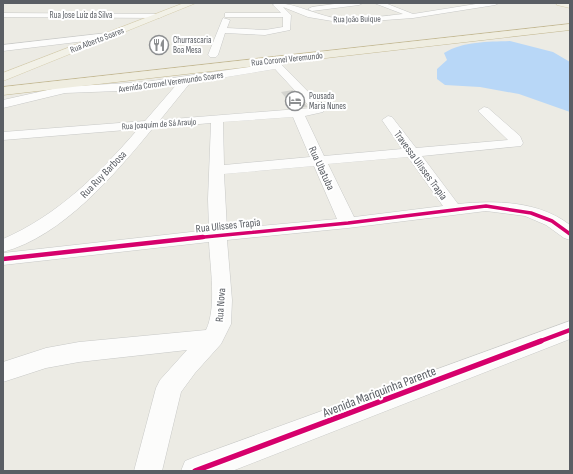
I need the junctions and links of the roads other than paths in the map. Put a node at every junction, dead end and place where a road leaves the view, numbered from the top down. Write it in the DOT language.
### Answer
graph roads {
  1 [pos="192,3"];
  2 [pos="280,3"];
  3 [pos="300,3"];
  4 [pos="359,3"];
  5 [pos="378,3"];
  6 [pos="495,3"];
  7 [pos="560,3"];
  8 [pos="403,4"];
  9 [pos="36,6"];
  10 [pos="570,6"];
  11 [pos="388,7"];
  12 [pos="312,9"];
  13 [pos="3,15"];
  14 [pos="20,15"];
  15 [pos="287,15"];
  16 [pos="159,16"];
  17 [pos="413,16"];
  18 [pos="390,18"];
  19 [pos="54,24"];
  20 [pos="570,27"];
  21 [pos="223,30"];
  22 [pos="72,41"];
  23 [pos="3,48"];
  24 [pos="213,55"];
  25 [pos="274,63"];
  26 [pos="186,81"];
  27 [pos="5,83"];
  28 [pos="74,83"];
  29 [pos="65,90"];
  30 [pos="3,104"];
  31 [pos="484,112"];
  32 [pos="297,113"];
  33 [pos="217,120"];
  34 [pos="388,120"];
  35 [pos="149,125"];
  36 [pos="3,136"];
  37 [pos="412,152"];
  38 [pos="318,160"];
  39 [pos="218,170"];
  40 [pos="454,210"];
  41 [pos="348,223"];
  42 [pos="48,224"];
  43 [pos="570,234"];
  44 [pos="218,235"];
  45 [pos="3,246"];
  46 [pos="74,251"];
  47 [pos="3,259"];
  48 [pos="570,330"];
  49 [pos="213,338"];
  50 [pos="3,372"];
  51 [pos="148,471"];
  52 [pos="194,471"];
  1 -- 16 [label="main road, Rua Alberto Soares"];
  2 -- 15 [label="street"];
  2 -- 18 [label="street, Rua João Buique"];
  3 -- 12 [label="street"];
  4 -- 12 [label="street"];
  5 -- 11 [label="street"];
  6 -- 17 [label="street, Rua João Buique"];
  7 -- 10 [label="main road"];
  8 -- 11 [label="street"];
  9 -- 14 [label="street"];
  11 -- 17 [label="street"];
  12 -- 18 [label="street, Rua João Buique"];
  13 -- 14 [label="street, Rua Jose Luiz da Silva"];
  14 -- 16 [label="street, Rua Jose Luiz da Silva"];
  14 -- 19 [label="street"];
  15 -- 21 [label="street"];
  15 -- 21 [label="street"];
  16 -- 22 [label="main road, Rua Alberto Soares"];
  17 -- 18 [label="street, Rua João Buique"];
  20 -- 25 [label="highway, Rua Coronel Veremundo"];
  21 -- 24 [label="street"];
  22 -- 23 [label="street"];
  22 -- 27 [label="main road, Rua Alberto Soares"];
  25 -- 26 [label="street, Avenida Coronel Veremundo Soares"];
  25 -- 28 [label="highway, Rua Coronel Veremundo"];
  25 -- 32 [label="street, Rua Joaquim de Sá Araujo"];
  26 -- 29 [label="street, Avenida Coronel Veremundo Soares"];
  26 -- 35 [label="street, Rua Ruy Barbosa"];
  27 -- 28 [label="highway, Rua Coronel Veremundo"];
  28 -- 29 [label="street"];
  29 -- 30 [label="street"];
  31 -- 37 [label="street"];
  32 -- 33 [label="street, Rua Joaquim de Sá Araujo"];
  32 -- 38 [label="street, Rua Ubatuba"];
  33 -- 35 [label="street, Rua Joaquim de Sá Araujo"];
  33 -- 39 [label="street, Rua Nova"];
  34 -- 37 [label="street, Travessa Ulisses Trapia"];
  35 -- 36 [label="street, Rua Joaquim de Sá Araujo"];
  35 -- 42 [label="street, Rua Ruy Barbosa"];
  37 -- 38 [label="street"];
  37 -- 40 [label="street, Travessa Ulisses Trapia"];
  38 -- 39 [label="street"];
  38 -- 41 [label="street, Rua Ubatuba"];
  39 -- 44 [label="street, Rua Nova"];
  40 -- 41 [label="street, Rua Ulisses Trapia"];
  40 -- 43 [label="street"];
  41 -- 44 [label="street, Rua Ulisses Trapia"];
  42 -- 45 [label="street, Rua Ruy Barbosa"];
  42 -- 46 [label="street, Rua Ulisses Trapia"];
  44 -- 46 [label="street, Rua Ulisses Trapia"];
  44 -- 49 [label="street, Rua Nova"];
  46 -- 47 [label="street, Rua Ulisses Trapia"];
  48 -- 52 [label="street, Avenida Mariquinha Parente"];
  49 -- 50 [label="street"];
  49 -- 51 [label="street, Rua Nova"];
}
